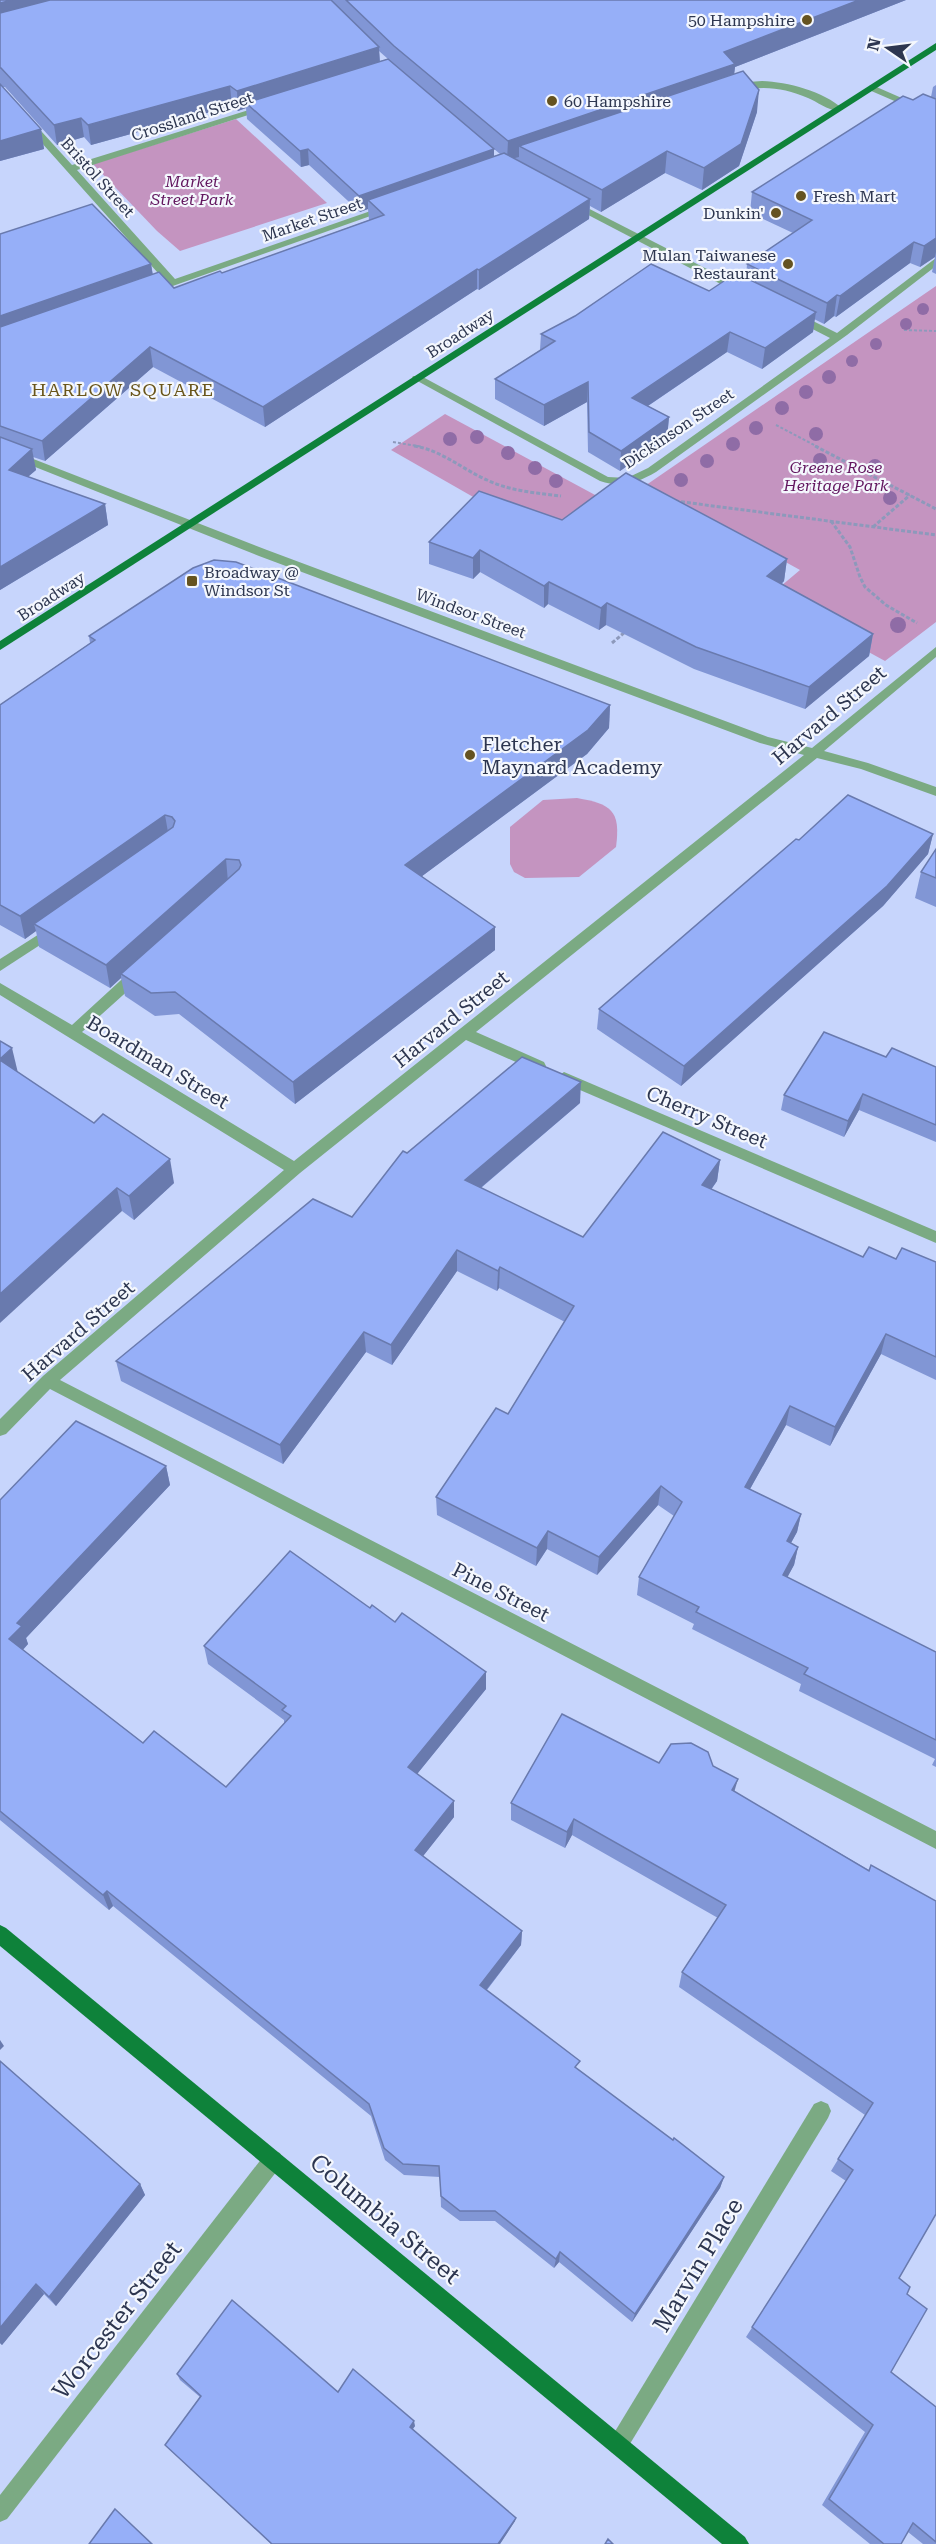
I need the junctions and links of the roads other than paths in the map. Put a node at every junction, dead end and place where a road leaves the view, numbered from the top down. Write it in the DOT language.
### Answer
graph roads {
  1 [pos="936,46"];
  2 [pos="872,88"];
  3 [pos="720,94"];
  4 [pos="276,105"];
  5 [pos="838,109"];
  6 [pos="936,116"];
  7 [pos="24,118"];
  8 [pos="70,169"];
  9 [pos="562,197"];
  10 [pos="404,202"];
  11 [pos="636,238"];
  12 [pos="936,261"];
  13 [pos="173,283"];
  14 [pos="141,295"];
  15 [pos="755,297"];
  16 [pos="785,312"];
  17 [pos="837,337"];
  18 [pos="417,378"];
  19 [pos="0,449"];
  20 [pos="191,523"];
  21 [pos="0,646"];
  22 [pos="936,651"];
  23 [pos="813,754"];
  24 [pos="936,792"];
  25 [pos="70,918"];
  26 [pos="0,966"];
  27 [pos="146,967"];
  28 [pos="0,988"];
  29 [pos="72,1032"];
  30 [pos="464,1033"];
  31 [pos="295,1169"];
  32 [pos="936,1236"];
  33 [pos="48,1381"];
  34 [pos="0,1429"];
  35 [pos="936,1840"];
  36 [pos="0,1934"];
  37 [pos="820,2111"];
  38 [pos="273,2160"];
  39 [pos="618,2445"];
  40 [pos="0,2512"];
  41 [pos="738,2544"];
  1 -- 2 [label="main road, Broadway"];
  2 -- 5 [label="main road, Broadway"];
  2 -- 6 [label="street"];
  3 -- 5 [label="street"];
  4 -- 8 [label="street, Crossland Street"];
  5 -- 11 [label="main road, Broadway"];
  7 -- 8 [label="street, Bristol Street"];
  8 -- 13 [label="street, Bristol Street"];
  9 -- 11 [label="street"];
  10 -- 13 [label="street, Market Street"];
  11 -- 15 [label="street"];
  11 -- 18 [label="main road, Broadway"];
  12 -- 17 [label="street, Dickinson Street"];
  13 -- 14 [label="street, Market Street"];
  16 -- 17 [label="street"];
  17 -- 18 [label="street, Dickinson Street"];
  18 -- 20 [label="main road, Broadway"];
  19 -- 20 [label="street, Windsor Street"];
  20 -- 21 [label="main road, Broadway"];
  20 -- 23 [label="street, Windsor Street"];
  22 -- 23 [label="street, Harvard Street"];
  23 -- 24 [label="street, Windsor Street"];
  23 -- 30 [label="street, Harvard Street"];
  25 -- 26 [label="street"];
  27 -- 29 [label="street"];
  28 -- 29 [label="street, Boardman Street"];
  29 -- 31 [label="street, Boardman Street"];
  30 -- 31 [label="street, Harvard Street"];
  30 -- 32 [label="street, Cherry Street"];
  31 -- 33 [label="street, Harvard Street"];
  33 -- 34 [label="street, Harvard Street"];
  33 -- 35 [label="street, Pine Street"];
  36 -- 38 [label="main road, Columbia Street"];
  37 -- 39 [label="street, Marvin Place"];
  38 -- 39 [label="main road, Columbia Street"];
  38 -- 40 [label="street, Worcester Street"];
  39 -- 41 [label="main road, Columbia Street"];
}
